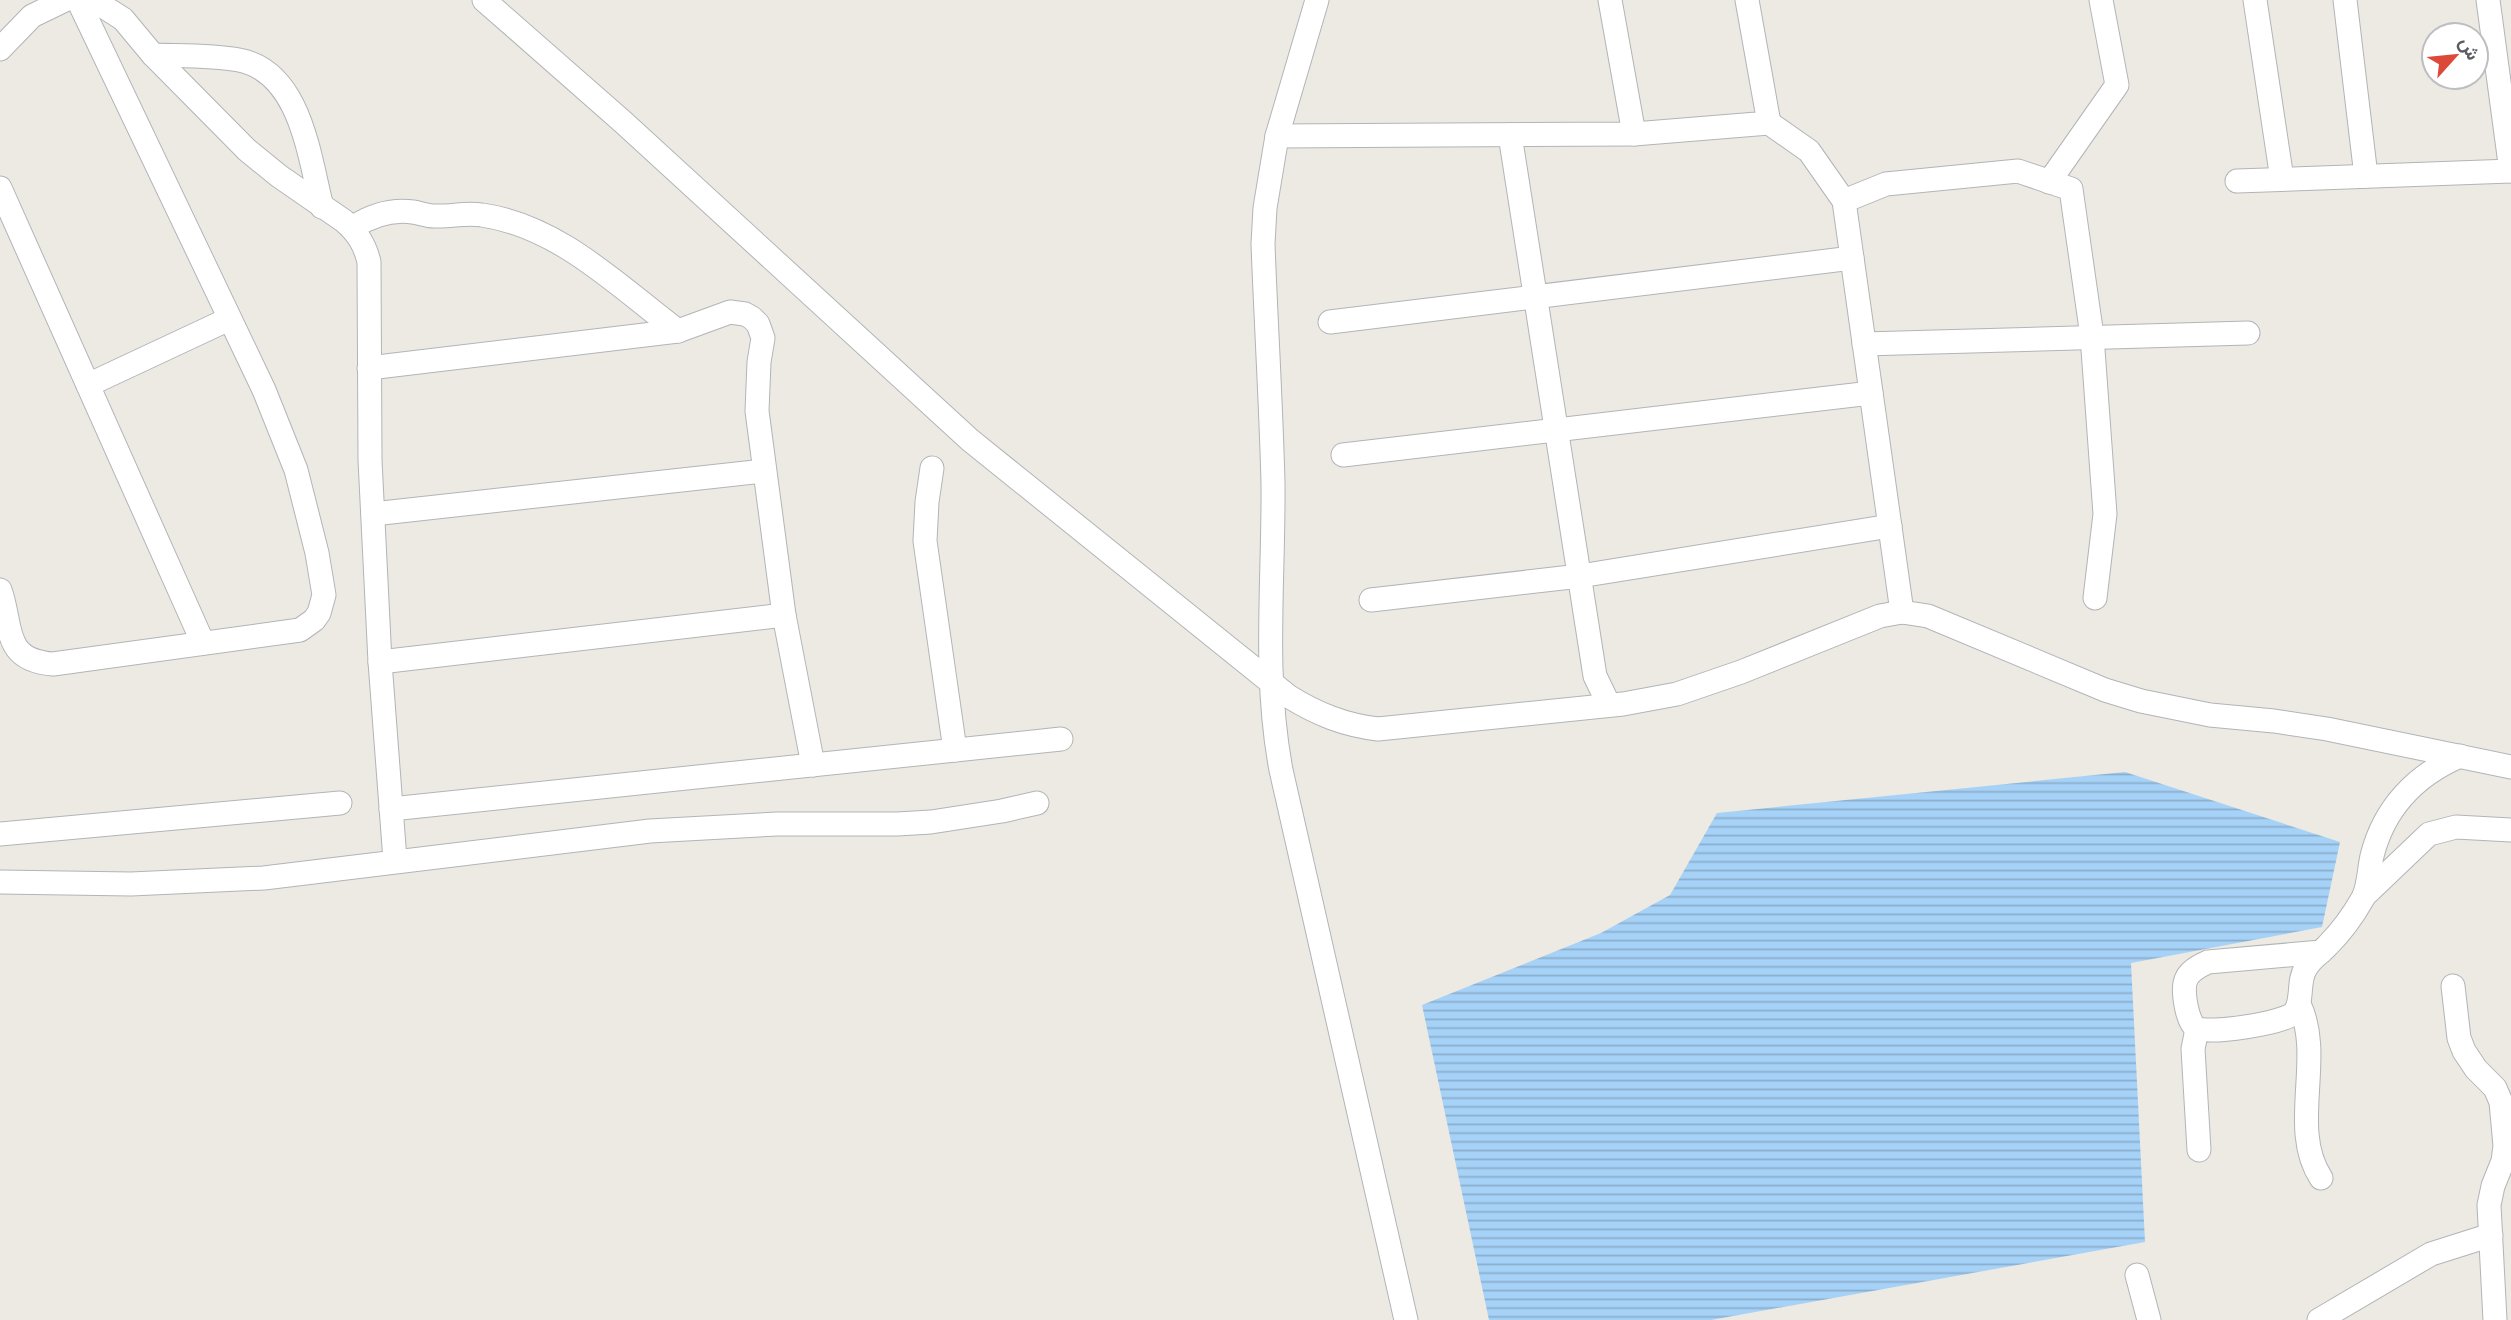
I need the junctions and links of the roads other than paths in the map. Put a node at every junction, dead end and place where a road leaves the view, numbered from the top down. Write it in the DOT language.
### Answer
graph roads {
  1 [pos="65,0"];
  2 [pos="81,0"];
  3 [pos="484,0"];
  4 [pos="1317,0"];
  5 [pos="1610,0"];
  6 [pos="1747,0"];
  7 [pos="2101,0"];
  8 [pos="2255,0"];
  9 [pos="2345,0"];
  10 [pos="2488,0"];
  11 [pos="0,49"];
  12 [pos="153,55"];
  13 [pos="1769,123"];
  14 [pos="1634,134"];
  15 [pos="1510,135"];
  16 [pos="1277,136"];
  17 [pos="2511,171"];
  18 [pos="2366,176"];
  19 [pos="2282,179"];
  20 [pos="2237,181"];
  21 [pos="2049,182"];
  22 [pos="0,188"];
  23 [pos="1844,201"];
  24 [pos="322,207"];
  25 [pos="352,228"];
  26 [pos="1852,258"];
  27 [pos="1536,298"];
  28 [pos="229,319"];
  29 [pos="1330,322"];
  30 [pos="678,331"];
  31 [pos="2248,333"];
  32 [pos="2092,335"];
  33 [pos="1864,344"];
  34 [pos="369,368"];
  35 [pos="88,385"];
  36 [pos="1871,393"];
  37 [pos="1556,428"];
  38 [pos="1343,455"];
  39 [pos="932,468"];
  40 [pos="764,471"];
  41 [pos="373,514"];
  42 [pos="1890,526"];
  43 [pos="1580,576"];
  44 [pos="0,590"];
  45 [pos="2095,598"];
  46 [pos="1371,600"];
  47 [pos="1902,612"];
  48 [pos="783,615"];
  49 [pos="203,643"];
  50 [pos="6,647"];
  51 [pos="380,662"];
  52 [pos="1270,681"];
  53 [pos="1609,705"];
  54 [pos="1061,739"];
  55 [pos="955,750"];
  56 [pos="2460,756"];
  57 [pos="813,765"];
  58 [pos="2511,767"];
  59 [pos="340,803"];
  60 [pos="1037,803"];
  61 [pos="391,809"];
  62 [pos="2511,830"];
  63 [pos="0,834"];
  64 [pos="395,860"];
  65 [pos="0,881"];
  66 [pos="2364,896"];
  67 [pos="2321,953"];
  68 [pos="2452,986"];
  69 [pos="2299,1004"];
  70 [pos="2197,1029"];
  71 [pos="2199,1150"];
  72 [pos="2320,1178"];
  73 [pos="2491,1235"];
  74 [pos="2137,1275"];
  75 [pos="1406,1320"];
  76 [pos="2149,1320"];
  77 [pos="2319,1320"];
  78 [pos="2495,1320"];
  1 -- 11 [label="street"];
  2 -- 12 [label="street"];
  2 -- 28 [label="street"];
  3 -- 52 [label="street"];
  4 -- 16 [label="street"];
  5 -- 14 [label="street"];
  6 -- 13 [label="street"];
  7 -- 21 [label="street"];
  8 -- 19 [label="street"];
  9 -- 18 [label="street"];
  10 -- 17 [label="street"];
  12 -- 24 [label="street"];
  12 -- 24 [label="street"];
  13 -- 14 [label="street"];
  13 -- 23 [label="street"];
  14 -- 15 [label="street"];
  15 -- 16 [label="street"];
  15 -- 27 [label="street"];
  16 -- 52 [label="street"];
  17 -- 18 [label="street"];
  18 -- 19 [label="street"];
  19 -- 20 [label="street"];
  21 -- 23 [label="street"];
  21 -- 32 [label="street"];
  22 -- 35 [label="street"];
  23 -- 26 [label="street"];
  24 -- 25 [label="street"];
  25 -- 30 [label="street"];
  25 -- 34 [label="street"];
  26 -- 27 [label="street"];
  26 -- 33 [label="street"];
  27 -- 29 [label="street"];
  27 -- 37 [label="street"];
  28 -- 35 [label="street"];
  28 -- 49 [label="street"];
  30 -- 34 [label="street"];
  30 -- 40 [label="street"];
  31 -- 32 [label="street"];
  32 -- 33 [label="street"];
  32 -- 45 [label="street"];
  33 -- 36 [label="street"];
  34 -- 41 [label="street"];
  35 -- 49 [label="street"];
  36 -- 37 [label="street"];
  36 -- 42 [label="street"];
  37 -- 38 [label="street"];
  37 -- 43 [label="street"];
  39 -- 55 [label="street"];
  40 -- 41 [label="street"];
  40 -- 48 [label="street"];
  41 -- 51 [label="street"];
  42 -- 43 [label="street"];
  42 -- 47 [label="street"];
  43 -- 46 [label="street"];
  43 -- 53 [label="street"];
  44 -- 50 [label="street"];
  47 -- 53 [label="street"];
  47 -- 56 [label="street"];
  48 -- 51 [label="street"];
  48 -- 57 [label="street"];
  49 -- 50 [label="street"];
  51 -- 61 [label="street"];
  52 -- 53 [label="street"];
  52 -- 75 [label="street"];
  54 -- 55 [label="street"];
  55 -- 57 [label="street"];
  56 -- 58 [label="street"];
  56 -- 66 [label="street"];
  57 -- 61 [label="street"];
  59 -- 63 [label="street"];
  60 -- 64 [label="street"];
  61 -- 64 [label="street"];
  62 -- 66 [label="street"];
  64 -- 65 [label="street"];
  66 -- 67 [label="street"];
  67 -- 69 [label="street"];
  67 -- 70 [label="street"];
  68 -- 73 [label="street"];
  69 -- 70 [label="street"];
  69 -- 72 [label="street"];
  70 -- 71 [label="street"];
  73 -- 77 [label="street"];
  73 -- 78 [label="street"];
  74 -- 76 [label="street"];
}
